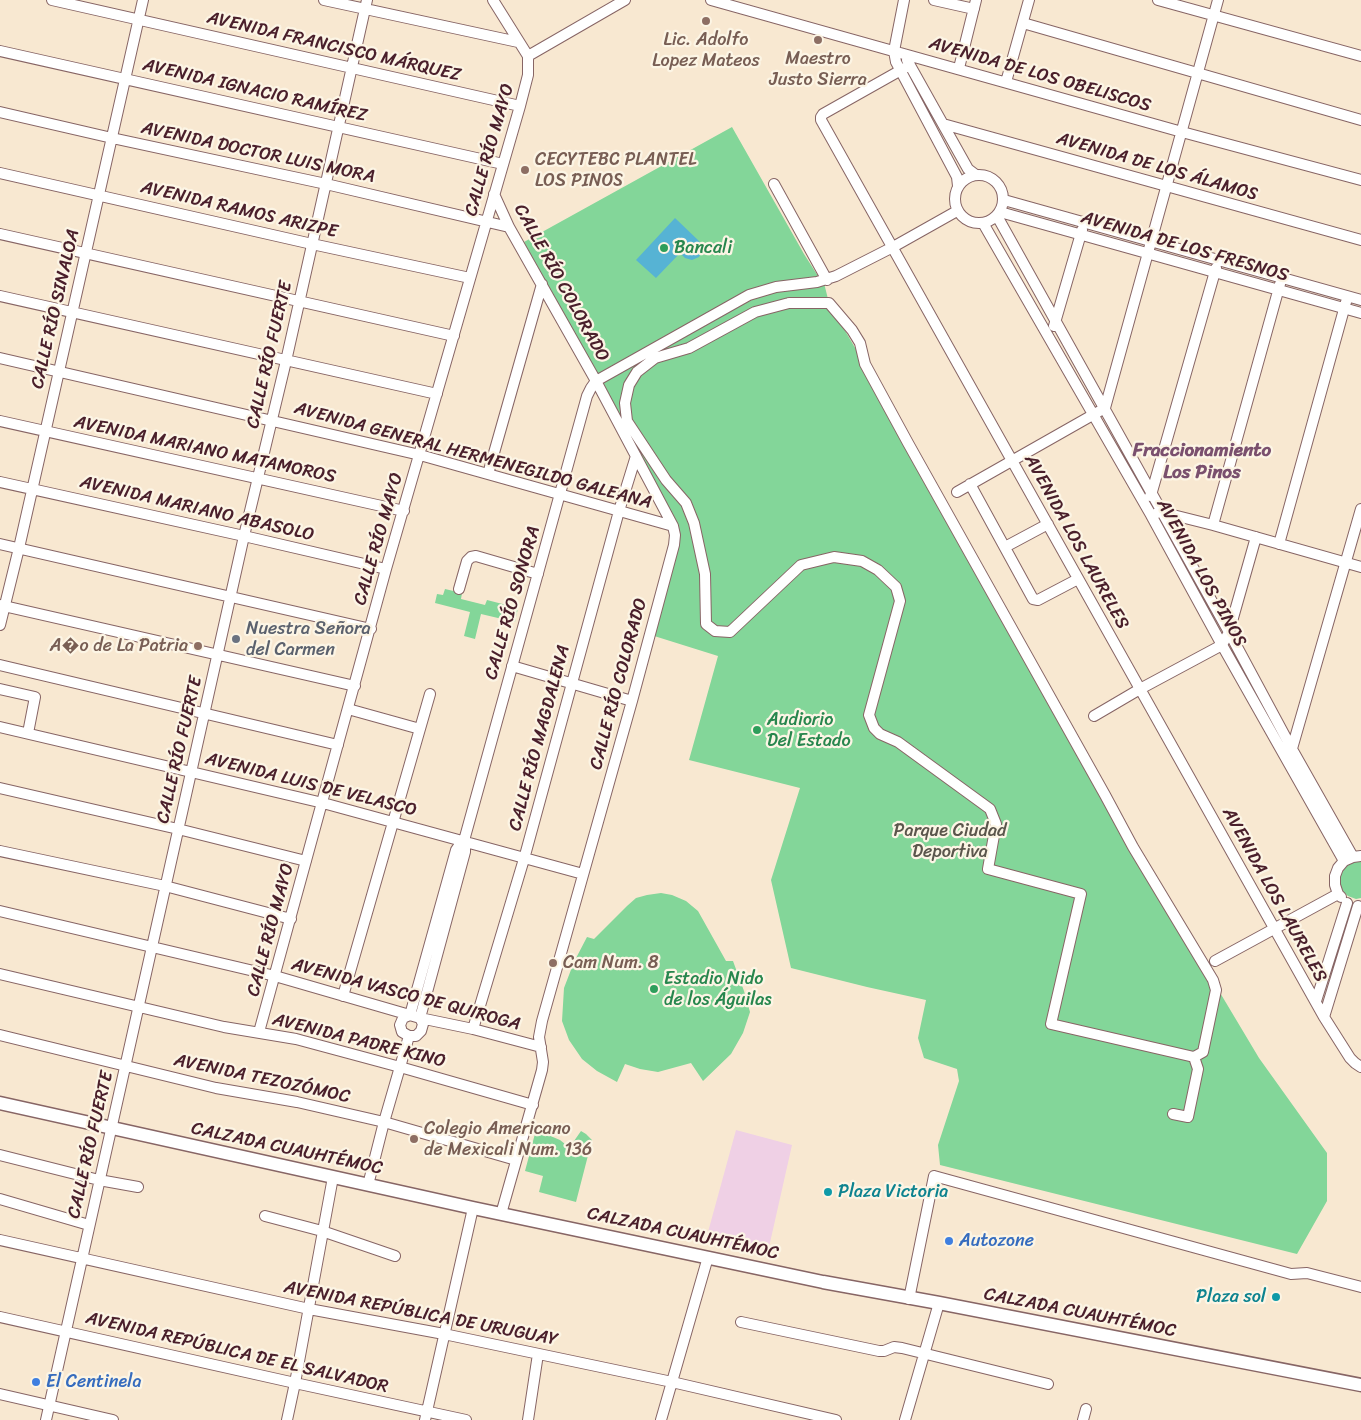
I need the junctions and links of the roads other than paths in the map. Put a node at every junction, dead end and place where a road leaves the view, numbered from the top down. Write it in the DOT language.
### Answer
graph roads {
  1 [pos="52,0"];
  2 [pos="143,0"];
  3 [pos="324,0"];
  4 [pos="493,0"];
  5 [pos="625,0"];
  6 [pos="904,0"];
  7 [pos="934,0"];
  8 [pos="1029,0"];
  9 [pos="1158,0"];
  10 [pos="1218,0"];
  11 [pos="717,1"];
  12 [pos="366,5"];
  13 [pos="975,5"];
  14 [pos="1214,15"];
  15 [pos="139,20"];
  16 [pos="1022,23"];
  17 [pos="518,42"];
  18 [pos="0,50"];
  19 [pos="894,51"];
  20 [pos="528,56"];
  21 [pos="1361,56"];
  22 [pos="910,65"];
  23 [pos="352,68"];
  24 [pos="959,68"];
  25 [pos="900,70"];
  26 [pos="1198,73"];
  27 [pos="125,79"];
  28 [pos="1006,82"];
  29 [pos="520,106"];
  30 [pos="0,112"];
  31 [pos="1361,120"];
  32 [pos="943,124"];
  33 [pos="338,126"];
  34 [pos="1182,132"];
  35 [pos="112,138"];
  36 [pos="503,164"];
  37 [pos="0,173"];
  38 [pos="976,175"];
  39 [pos="1361,180"];
  40 [pos="326,184"];
  41 [pos="774,184"];
  42 [pos="958,186"];
  43 [pos="1166,186"];
  44 [pos="494,194"];
  45 [pos="99,195"];
  46 [pos="1004,200"];
  47 [pos="957,211"];
  48 [pos="998,214"];
  49 [pos="487,222"];
  50 [pos="983,223"];
  51 [pos="1084,223"];
  52 [pos="509,227"];
  53 [pos="0,234"];
  54 [pos="1081,235"];
  55 [pos="1361,240"];
  56 [pos="1151,242"];
  57 [pos="312,244"];
  58 [pos="892,247"];
  59 [pos="86,253"];
  60 [pos="1148,254"];
  61 [pos="1218,260"];
  62 [pos="1215,273"];
  63 [pos="470,278"];
  64 [pos="1282,278"];
  65 [pos="827,280"];
  66 [pos="542,284"];
  67 [pos="1279,290"];
  68 [pos="0,296"];
  69 [pos="1347,296"];
  70 [pos="1361,300"];
  71 [pos="299,302"];
  72 [pos="1344,308"];
  73 [pos="72,312"];
  74 [pos="1361,313"];
  75 [pos="1056,324"];
  76 [pos="454,336"];
  77 [pos="1048,336"];
  78 [pos="0,358"];
  79 [pos="286,361"];
  80 [pos="59,371"];
  81 [pos="596,381"];
  82 [pos="437,394"];
  83 [pos="1105,408"];
  84 [pos="1093,415"];
  85 [pos="272,420"];
  86 [pos="0,421"];
  87 [pos="45,431"];
  88 [pos="420,455"];
  89 [pos="636,456"];
  90 [pos="1012,460"];
  91 [pos="488,474"];
  92 [pos="258,478"];
  93 [pos="0,482"];
  94 [pos="970,484"];
  95 [pos="32,489"];
  96 [pos="957,492"];
  97 [pos="560,494"];
  98 [pos="1147,498"];
  99 [pos="1361,509"];
  100 [pos="404,511"];
  101 [pos="619,511"];
  102 [pos="1156,514"];
  103 [pos="1048,524"];
  104 [pos="1213,525"];
  105 [pos="673,526"];
  106 [pos="244,536"];
  107 [pos="1256,537"];
  108 [pos="0,544"];
  109 [pos="1279,544"];
  110 [pos="1005,547"];
  111 [pos="19,548"];
  112 [pos="1346,562"];
  113 [pos="1361,567"];
  114 [pos="386,569"];
  115 [pos="538,574"];
  116 [pos="1078,579"];
  117 [pos="458,589"];
  118 [pos="231,597"];
  119 [pos="2,606"];
  120 [pos="0,625"];
  121 [pos="370,628"];
  122 [pos="1229,632"];
  123 [pos="1222,645"];
  124 [pos="218,655"];
  125 [pos="0,665"];
  126 [pos="512,666"];
  127 [pos="571,684"];
  128 [pos="355,686"];
  129 [pos="0,689"];
  130 [pos="1140,689"];
  131 [pos="430,694"];
  132 [pos="632,701"];
  133 [pos="348,709"];
  134 [pos="205,714"];
  135 [pos="1094,716"];
  136 [pos="0,726"];
  137 [pos="420,729"];
  138 [pos="28,733"];
  139 [pos="338,746"];
  140 [pos="1292,749"];
  141 [pos="1288,763"];
  142 [pos="191,771"];
  143 [pos="0,788"];
  144 [pos="322,803"];
  145 [pos="392,822"];
  146 [pos="178,828"];
  147 [pos="464,840"];
  148 [pos="0,851"];
  149 [pos="1353,858"];
  150 [pos="524,859"];
  151 [pos="306,861"];
  152 [pos="583,874"];
  153 [pos="165,886"];
  154 [pos="1338,894"];
  155 [pos="1347,903"];
  156 [pos="1360,906"];
  157 [pos="0,911"];
  158 [pos="291,918"];
  159 [pos="1275,929"];
  160 [pos="152,947"];
  161 [pos="1216,961"];
  162 [pos="0,974"];
  163 [pos="275,976"];
  164 [pos="343,996"];
  165 [pos="1316,1001"];
  166 [pos="139,1007"];
  167 [pos="415,1016"];
  168 [pos="1324,1017"];
  169 [pos="473,1029"];
  170 [pos="260,1032"];
  171 [pos="0,1035"];
  172 [pos="409,1036"];
  173 [pos="541,1047"];
  174 [pos="1194,1057"];
  175 [pos="126,1065"];
  176 [pos="400,1066"];
  177 [pos="1361,1067"];
  178 [pos="0,1103"];
  179 [pos="533,1105"];
  180 [pos="1173,1114"];
  181 [pos="384,1122"];
  182 [pos="111,1128"];
  183 [pos="0,1155"];
  184 [pos="516,1160"];
  185 [pos="333,1177"];
  186 [pos="99,1180"];
  187 [pos="368,1185"];
  188 [pos="138,1187"];
  189 [pos="0,1199"];
  190 [pos="473,1208"];
  191 [pos="501,1214"];
  192 [pos="265,1216"];
  193 [pos="89,1225"];
  194 [pos="322,1231"];
  195 [pos="0,1240"];
  196 [pos="395,1256"];
  197 [pos="82,1258"];
  198 [pos="708,1258"];
  199 [pos="1361,1287"];
  200 [pos="909,1299"];
  201 [pos="939,1303"];
  202 [pos="309,1309"];
  203 [pos="0,1317"];
  204 [pos="741,1322"];
  205 [pos="66,1331"];
  206 [pos="444,1334"];
  207 [pos="538,1354"];
  208 [pos="924,1354"];
  209 [pos="672,1382"];
  210 [pos="295,1383"];
  211 [pos="1048,1384"];
  212 [pos="1361,1386"];
  213 [pos="0,1394"];
  214 [pos="49,1406"];
  215 [pos="1086,1409"];
  216 [pos="426,1416"];
  217 [pos="46,1420"];
  218 [pos="113,1420"];
  219 [pos="287,1420"];
  220 [pos="466,1420"];
  221 [pos="528,1420"];
  222 [pos="661,1420"];
  223 [pos="836,1420"];
  224 [pos="905,1420"];
  225 [pos="1083,1420"];
  1 -- 15 [label="street, AVENIDA FRANCISCO MÁRQUEZ"];
  2 -- 15 [label="street, CALLE RÍO SINALOA"];
  3 -- 12 [label="street"];
  4 -- 17 [label="street"];
  5 -- 20 [label="street"];
  6 -- 19 [label="street"];
  7 -- 13 [label="street"];
  8 -- 16 [label="street"];
  9 -- 14 [label="street"];
  10 -- 14 [label="street"];
  11 -- 19 [label="street, AVENIDA DE LOS OBELISCOS"];
  12 -- 17 [label="street"];
  12 -- 23 [label="street, CALLE RÍO FUERTE"];
  13 -- 24 [label="street"];
  14 -- 21 [label="street"];
  14 -- 26 [label="street"];
  15 -- 23 [label="street, AVENIDA FRANCISCO MÁRQUEZ"];
  15 -- 27 [label="street, CALLE RÍO SINALOA"];
  16 -- 26 [label="street"];
  16 -- 28 [label="street"];
  17 -- 20 [label="street"];
  18 -- 27 [label="street, AVENIDA IGNACIO RAMÍREZ"];
  19 -- 22 [label="street"];
  19 -- 24 [label="street, AVENIDA DE LOS OBELISCOS"];
  19 -- 25 [label="street"];
  20 -- 29 [label="street, CALLE RÍO MAYO"];
  22 -- 25 [label="street, AVENIDA LOS LAURELES"];
  22 -- 32 [label="street"];
  23 -- 29 [label="street, AVENIDA FRANCISCO MÁRQUEZ"];
  23 -- 33 [label="street, CALLE RÍO FUERTE"];
  24 -- 28 [label="street, AVENIDA DE LOS OBELISCOS"];
  25 -- 42 [label="street"];
  25 -- 58 [label="street, AVENIDA LOS LAURELES"];
  26 -- 31 [label="street"];
  26 -- 34 [label="street"];
  27 -- 33 [label="street, AVENIDA IGNACIO RAMÍREZ"];
  27 -- 35 [label="street, CALLE RÍO SINALOA"];
  28 -- 34 [label="street, AVENIDA DE LOS OBELISCOS"];
  29 -- 36 [label="street, CALLE RÍO MAYO"];
  30 -- 35 [label="street, AVENIDA DOCTOR LUIS MORA"];
  32 -- 38 [label="street"];
  32 -- 43 [label="street, AVENIDA DE LOS ÁLAMOS"];
  33 -- 36 [label="street, AVENIDA IGNACIO RAMÍREZ"];
  33 -- 40 [label="street, CALLE RÍO FUERTE"];
  34 -- 39 [label="street, AVENIDA DE LOS OBELISCOS"];
  34 -- 43 [label="street"];
  35 -- 40 [label="street, AVENIDA DOCTOR LUIS MORA"];
  35 -- 45 [label="street, CALLE RÍO SINALOA"];
  36 -- 44 [label="street, CALLE RÍO MAYO"];
  37 -- 45 [label="street, AVENIDA RAMOS ARIZPE"];
  38 -- 42 [label="street"];
  38 -- 46 [label="street"];
  40 -- 49 [label="street, AVENIDA DOCTOR LUIS MORA"];
  40 -- 57 [label="street, CALLE RÍO FUERTE"];
  41 -- 65 [label="street"];
  42 -- 47 [label="street"];
  43 -- 55 [label="street, AVENIDA DE LOS ÁLAMOS"];
  43 -- 56 [label="street"];
  44 -- 49 [label="street, CALLE RÍO MAYO"];
  44 -- 52 [label="street, CALLE RÍO COLORADO"];
  45 -- 57 [label="street, AVENIDA RAMOS ARIZPE"];
  45 -- 59 [label="street, CALLE RÍO SINALOA"];
  46 -- 48 [label="street"];
  46 -- 51 [label="street, AVENIDA DE LOS FRESNOS"];
  47 -- 50 [label="street"];
  47 -- 58 [label="street"];
  48 -- 50 [label="street"];
  48 -- 54 [label="street, AVENIDA DE LOS FRESNOS"];
  48 -- 75 [label="street, AVENIDA LOS PINOS"];
  49 -- 52 [label="street, AVENIDA DOCTOR LUIS MORA"];
  49 -- 63 [label="street, CALLE RÍO MAYO"];
  50 -- 77 [label="street, AVENIDA LOS PINOS"];
  51 -- 54 [label="street"];
  51 -- 56 [label="street, AVENIDA DE LOS FRESNOS"];
  52 -- 66 [label="street, CALLE RÍO COLORADO"];
  53 -- 59 [label="street"];
  54 -- 60 [label="street, AVENIDA DE LOS FRESNOS"];
  54 -- 75 [label="street"];
  56 -- 60 [label="street"];
  56 -- 61 [label="street, AVENIDA DE LOS FRESNOS"];
  57 -- 63 [label="street, AVENIDA RAMOS ARIZPE"];
  57 -- 71 [label="street, CALLE RÍO FUERTE"];
  58 -- 65 [label="street"];
  58 -- 90 [label="street, AVENIDA LOS LAURELES"];
  59 -- 71 [label="street"];
  59 -- 73 [label="street, CALLE RÍO SINALOA"];
  60 -- 62 [label="street, AVENIDA DE LOS FRESNOS"];
  60 -- 83 [label="street"];
  61 -- 62 [label="street"];
  61 -- 64 [label="street, AVENIDA DE LOS FRESNOS"];
  62 -- 67 [label="street, AVENIDA DE LOS FRESNOS"];
  62 -- 98 [label="street"];
  63 -- 76 [label="street, CALLE RÍO MAYO"];
  64 -- 67 [label="street"];
  64 -- 69 [label="street, AVENIDA DE LOS FRESNOS"];
  65 -- 81 [label="street"];
  66 -- 81 [label="street, CALLE RÍO COLORADO"];
  66 -- 91 [label="street"];
  67 -- 72 [label="street, AVENIDA DE LOS FRESNOS"];
  67 -- 104 [label="street"];
  68 -- 73 [label="street"];
  69 -- 70 [label="street, AVENIDA DE LOS FRESNOS"];
  69 -- 72 [label="street"];
  71 -- 76 [label="street"];
  71 -- 79 [label="street, CALLE RÍO FUERTE"];
  72 -- 74 [label="street, AVENIDA DE LOS FRESNOS"];
  72 -- 109 [label="street"];
  73 -- 79 [label="street"];
  73 -- 80 [label="street, CALLE RÍO SINALOA"];
  75 -- 77 [label="street"];
  75 -- 83 [label="street, AVENIDA LOS PINOS"];
  76 -- 82 [label="street, CALLE RÍO MAYO"];
  77 -- 84 [label="street, AVENIDA LOS PINOS"];
  78 -- 80 [label="street, AVENIDA GENERAL HERMENEGILDO GALEANA"];
  79 -- 82 [label="street"];
  79 -- 85 [label="street, CALLE RÍO FUERTE"];
  80 -- 85 [label="street, AVENIDA GENERAL HERMENEGILDO GALEANA"];
  80 -- 87 [label="street, CALLE RÍO SINALOA"];
  81 -- 89 [label="street, CALLE RÍO COLORADO"];
  81 -- 97 [label="street, CALLE RÍO SONORA"];
  82 -- 88 [label="street, CALLE RÍO MAYO"];
  83 -- 84 [label="street"];
  83 -- 98 [label="street, AVENIDA LOS PINOS"];
  84 -- 90 [label="street"];
  84 -- 98 [label="street, AVENIDA LOS PINOS"];
  85 -- 88 [label="street, AVENIDA GENERAL HERMENEGILDO GALEANA"];
  85 -- 92 [label="street, CALLE RÍO FUERTE"];
  86 -- 87 [label="street, AVENIDA MARIANO MATAMOROS"];
  87 -- 92 [label="street, AVENIDA MARIANO MATAMOROS"];
  87 -- 95 [label="street, CALLE RÍO SINALOA"];
  88 -- 91 [label="street, AVENIDA GENERAL HERMENEGILDO GALEANA"];
  88 -- 100 [label="street, CALLE RÍO MAYO"];
  89 -- 101 [label="street, CALLE RÍO MAGDALENA"];
  89 -- 105 [label="street, CALLE RÍO COLORADO"];
  90 -- 94 [label="street"];
  90 -- 103 [label="street, AVENIDA LOS LAURELES"];
  91 -- 97 [label="street, AVENIDA GENERAL HERMENEGILDO GALEANA"];
  92 -- 100 [label="street, AVENIDA MARIANO MATAMOROS"];
  92 -- 106 [label="street, CALLE RÍO FUERTE"];
  93 -- 95 [label="street, AVENIDA MARIANO ABASOLO"];
  94 -- 96 [label="street"];
  94 -- 110 [label="street"];
  95 -- 106 [label="street, AVENIDA MARIANO ABASOLO"];
  95 -- 111 [label="street, CALLE RÍO SINALOA"];
  97 -- 101 [label="street, AVENIDA GENERAL HERMENEGILDO GALEANA"];
  97 -- 115 [label="street, CALLE RÍO SONORA"];
  98 -- 102 [label="street, AVENIDA LOS PINOS"];
  99 -- 112 [label="street"];
  100 -- 114 [label="street, CALLE RÍO MAYO"];
  101 -- 105 [label="street, AVENIDA GENERAL HERMENEGILDO GALEANA"];
  101 -- 127 [label="street, CALLE RÍO MAGDALENA"];
  102 -- 104 [label="street"];
  102 -- 122 [label="street, AVENIDA LOS PINOS"];
  102 -- 123 [label="street, AVENIDA LOS PINOS"];
  103 -- 110 [label="street"];
  103 -- 116 [label="street, AVENIDA LOS LAURELES"];
  104 -- 107 [label="street"];
  105 -- 132 [label="street, CALLE RÍO COLORADO"];
  106 -- 114 [label="street, AVENIDA MARIANO ABASOLO"];
  106 -- 118 [label="street, CALLE RÍO FUERTE"];
  107 -- 109 [label="street"];
  107 -- 122 [label="street"];
  108 -- 111 [label="street"];
  109 -- 112 [label="street"];
  110 -- 116 [label="street"];
  111 -- 118 [label="street"];
  111 -- 119 [label="street, CALLE RÍO SINALOA"];
  112 -- 113 [label="street"];
  112 -- 140 [label="street"];
  114 -- 121 [label="street, CALLE RÍO MAYO"];
  115 -- 117 [label="street"];
  115 -- 126 [label="street, CALLE RÍO SONORA"];
  116 -- 130 [label="street, AVENIDA LOS LAURELES"];
  118 -- 121 [label="street"];
  118 -- 124 [label="street, CALLE RÍO FUERTE"];
  119 -- 120 [label="street, CALLE RÍO SINALOA"];
  119 -- 124 [label="street"];
  121 -- 128 [label="street, CALLE RÍO MAYO"];
  122 -- 123 [label="street"];
  122 -- 140 [label="street, AVENIDA LOS PINOS"];
  123 -- 130 [label="street"];
  123 -- 141 [label="street, AVENIDA LOS PINOS"];
  124 -- 128 [label="street"];
  124 -- 134 [label="street, CALLE RÍO FUERTE"];
  125 -- 134 [label="street"];
  126 -- 127 [label="street"];
  126 -- 147 [label="street, CALLE RÍO SONORA"];
  127 -- 132 [label="street"];
  127 -- 150 [label="street, CALLE RÍO MAGDALENA"];
  128 -- 133 [label="street, CALLE RÍO MAYO"];
  129 -- 138 [label="street"];
  130 -- 135 [label="street"];
  130 -- 159 [label="street, AVENIDA LOS LAURELES"];
  131 -- 137 [label="street"];
  132 -- 152 [label="street, CALLE RÍO COLORADO"];
  133 -- 137 [label="street"];
  133 -- 139 [label="street, CALLE RÍO MAYO"];
  134 -- 139 [label="street"];
  134 -- 142 [label="street, CALLE RÍO FUERTE"];
  136 -- 138 [label="street, AVENIDA LUIS DE VELASCO"];
  137 -- 145 [label="street"];
  138 -- 142 [label="street, AVENIDA LUIS DE VELASCO"];
  139 -- 144 [label="street, CALLE RÍO MAYO"];
  140 -- 141 [label="street"];
  140 -- 149 [label="street, AVENIDA LOS PINOS"];
  141 -- 149 [label="street, AVENIDA LOS PINOS"];
  142 -- 144 [label="street, AVENIDA LUIS DE VELASCO"];
  142 -- 146 [label="street, CALLE RÍO FUERTE"];
  143 -- 146 [label="street"];
  144 -- 145 [label="street, AVENIDA LUIS DE VELASCO"];
  144 -- 151 [label="street, CALLE RÍO MAYO"];
  145 -- 147 [label="street, AVENIDA LUIS DE VELASCO"];
  145 -- 164 [label="street"];
  146 -- 151 [label="street"];
  146 -- 153 [label="street, CALLE RÍO FUERTE"];
  147 -- 150 [label="street, AVENIDA LUIS DE VELASCO"];
  147 -- 167 [label="street, CALLE RÍO SONORA"];
  148 -- 153 [label="street"];
  149 -- 154 [label="street"];
  150 -- 152 [label="street, AVENIDA LUIS DE VELASCO"];
  150 -- 169 [label="street, CALLE RÍO MAGDALENA"];
  151 -- 158 [label="street, CALLE RÍO MAYO"];
  152 -- 173 [label="street, CALLE RÍO COLORADO"];
  153 -- 158 [label="street"];
  153 -- 160 [label="street, CALLE RÍO FUERTE"];
  154 -- 155 [label="street"];
  154 -- 159 [label="street"];
  155 -- 156 [label="street"];
  155 -- 165 [label="street"];
  156 -- 168 [label="street"];
  157 -- 160 [label="street, AVENIDA VASCO DE QUIROGA"];
  158 -- 163 [label="street, CALLE RÍO MAYO"];
  159 -- 161 [label="street"];
  159 -- 165 [label="street, AVENIDA LOS LAURELES"];
  160 -- 163 [label="street, AVENIDA VASCO DE QUIROGA"];
  160 -- 166 [label="street, CALLE RÍO FUERTE"];
  162 -- 166 [label="street, AVENIDA PADRE KINO"];
  163 -- 164 [label="street, AVENIDA VASCO DE QUIROGA"];
  163 -- 170 [label="street, CALLE RÍO MAYO"];
  164 -- 167 [label="street, AVENIDA VASCO DE QUIROGA"];
  165 -- 168 [label="street, AVENIDA LOS LAURELES"];
  166 -- 170 [label="street, AVENIDA PADRE KINO"];
  166 -- 175 [label="street, CALLE RÍO FUERTE"];
  167 -- 169 [label="street, AVENIDA VASCO DE QUIROGA"];
  167 -- 172 [label="street, CALLE RÍO SONORA"];
  167 -- 172 [label="street, CALLE RÍO SONORA"];
  168 -- 177 [label="street, AVENIDA LOS LAURELES"];
  169 -- 173 [label="street, AVENIDA VASCO DE QUIROGA"];
  170 -- 176 [label="street, AVENIDA PADRE KINO"];
  171 -- 175 [label="street, AVENIDA TEZOZÓMOC"];
  172 -- 176 [label="street, CALLE RÍO SONORA"];
  173 -- 179 [label="street, CALLE RÍO COLORADO"];
  174 -- 174 [label="street"];
  174 -- 180 [label="street"];
  175 -- 181 [label="street, AVENIDA TEZOZÓMOC"];
  175 -- 182 [label="street, CALLE RÍO FUERTE"];
  176 -- 179 [label="street, AVENIDA PADRE KINO"];
  176 -- 181 [label="street, CALLE RÍO SONORA"];
  178 -- 182 [label="main road, CALZADA CUAUHTÉMOC"];
  179 -- 184 [label="street, CALLE RÍO COLORADO"];
  181 -- 184 [label="street, AVENIDA TEZOZÓMOC"];
  181 -- 187 [label="street, CALLE RÍO SONORA"];
  182 -- 185 [label="main road, CALZADA CUAUHTÉMOC"];
  182 -- 186 [label="street, CALLE RÍO FUERTE"];
  183 -- 186 [label="street"];
  184 -- 191 [label="street, CALLE RÍO COLORADO"];
  185 -- 187 [label="main road, CALZADA CUAUHTÉMOC"];
  185 -- 194 [label="street"];
  186 -- 188 [label="street"];
  186 -- 193 [label="street, CALLE RÍO FUERTE"];
  187 -- 190 [label="main road, CALZADA CUAUHTÉMOC"];
  189 -- 193 [label="street"];
  190 -- 191 [label="main road, CALZADA CUAUHTÉMOC"];
  190 -- 206 [label="street"];
  191 -- 198 [label="main road, CALZADA CUAUHTÉMOC"];
  192 -- 194 [label="street"];
  193 -- 197 [label="street, CALLE RÍO FUERTE"];
  194 -- 196 [label="street"];
  194 -- 202 [label="street"];
  195 -- 197 [label="street, AVENIDA REPÚBLICA DE URUGUAY"];
  197 -- 202 [label="street, AVENIDA REPÚBLICA DE URUGUAY"];
  197 -- 205 [label="street, CALLE RÍO FUERTE"];
  198 -- 200 [label="main road, CALZADA CUAUHTÉMOC"];
  198 -- 209 [label="street"];
  199 -- 200 [label="street"];
  200 -- 201 [label="main road, CALZADA CUAUHTÉMOC"];
  201 -- 208 [label="street"];
  201 -- 212 [label="main road, CALZADA CUAUHTÉMOC"];
  202 -- 206 [label="street, AVENIDA REPÚBLICA DE URUGUAY"];
  202 -- 210 [label="street"];
  203 -- 205 [label="street, AVENIDA REPÚBLICA DE EL SALVADOR"];
  204 -- 208 [label="street"];
  205 -- 210 [label="street, AVENIDA REPÚBLICA DE EL SALVADOR"];
  205 -- 214 [label="street, CALLE RÍO FUERTE"];
  206 -- 207 [label="street, AVENIDA REPÚBLICA DE URUGUAY"];
  206 -- 216 [label="street"];
  207 -- 209 [label="street, AVENIDA REPÚBLICA DE URUGUAY"];
  207 -- 221 [label="street"];
  208 -- 211 [label="street"];
  208 -- 224 [label="street"];
  209 -- 222 [label="street"];
  209 -- 223 [label="street, AVENIDA REPÚBLICA DE URUGUAY"];
  210 -- 216 [label="street, AVENIDA REPÚBLICA DE EL SALVADOR"];
  210 -- 219 [label="street"];
  213 -- 214 [label="street"];
  214 -- 217 [label="street, CALLE RÍO FUERTE"];
  214 -- 218 [label="street"];
  215 -- 225 [label="street"];
  216 -- 220 [label="street, AVENIDA REPÚBLICA DE EL SALVADOR"];
}
